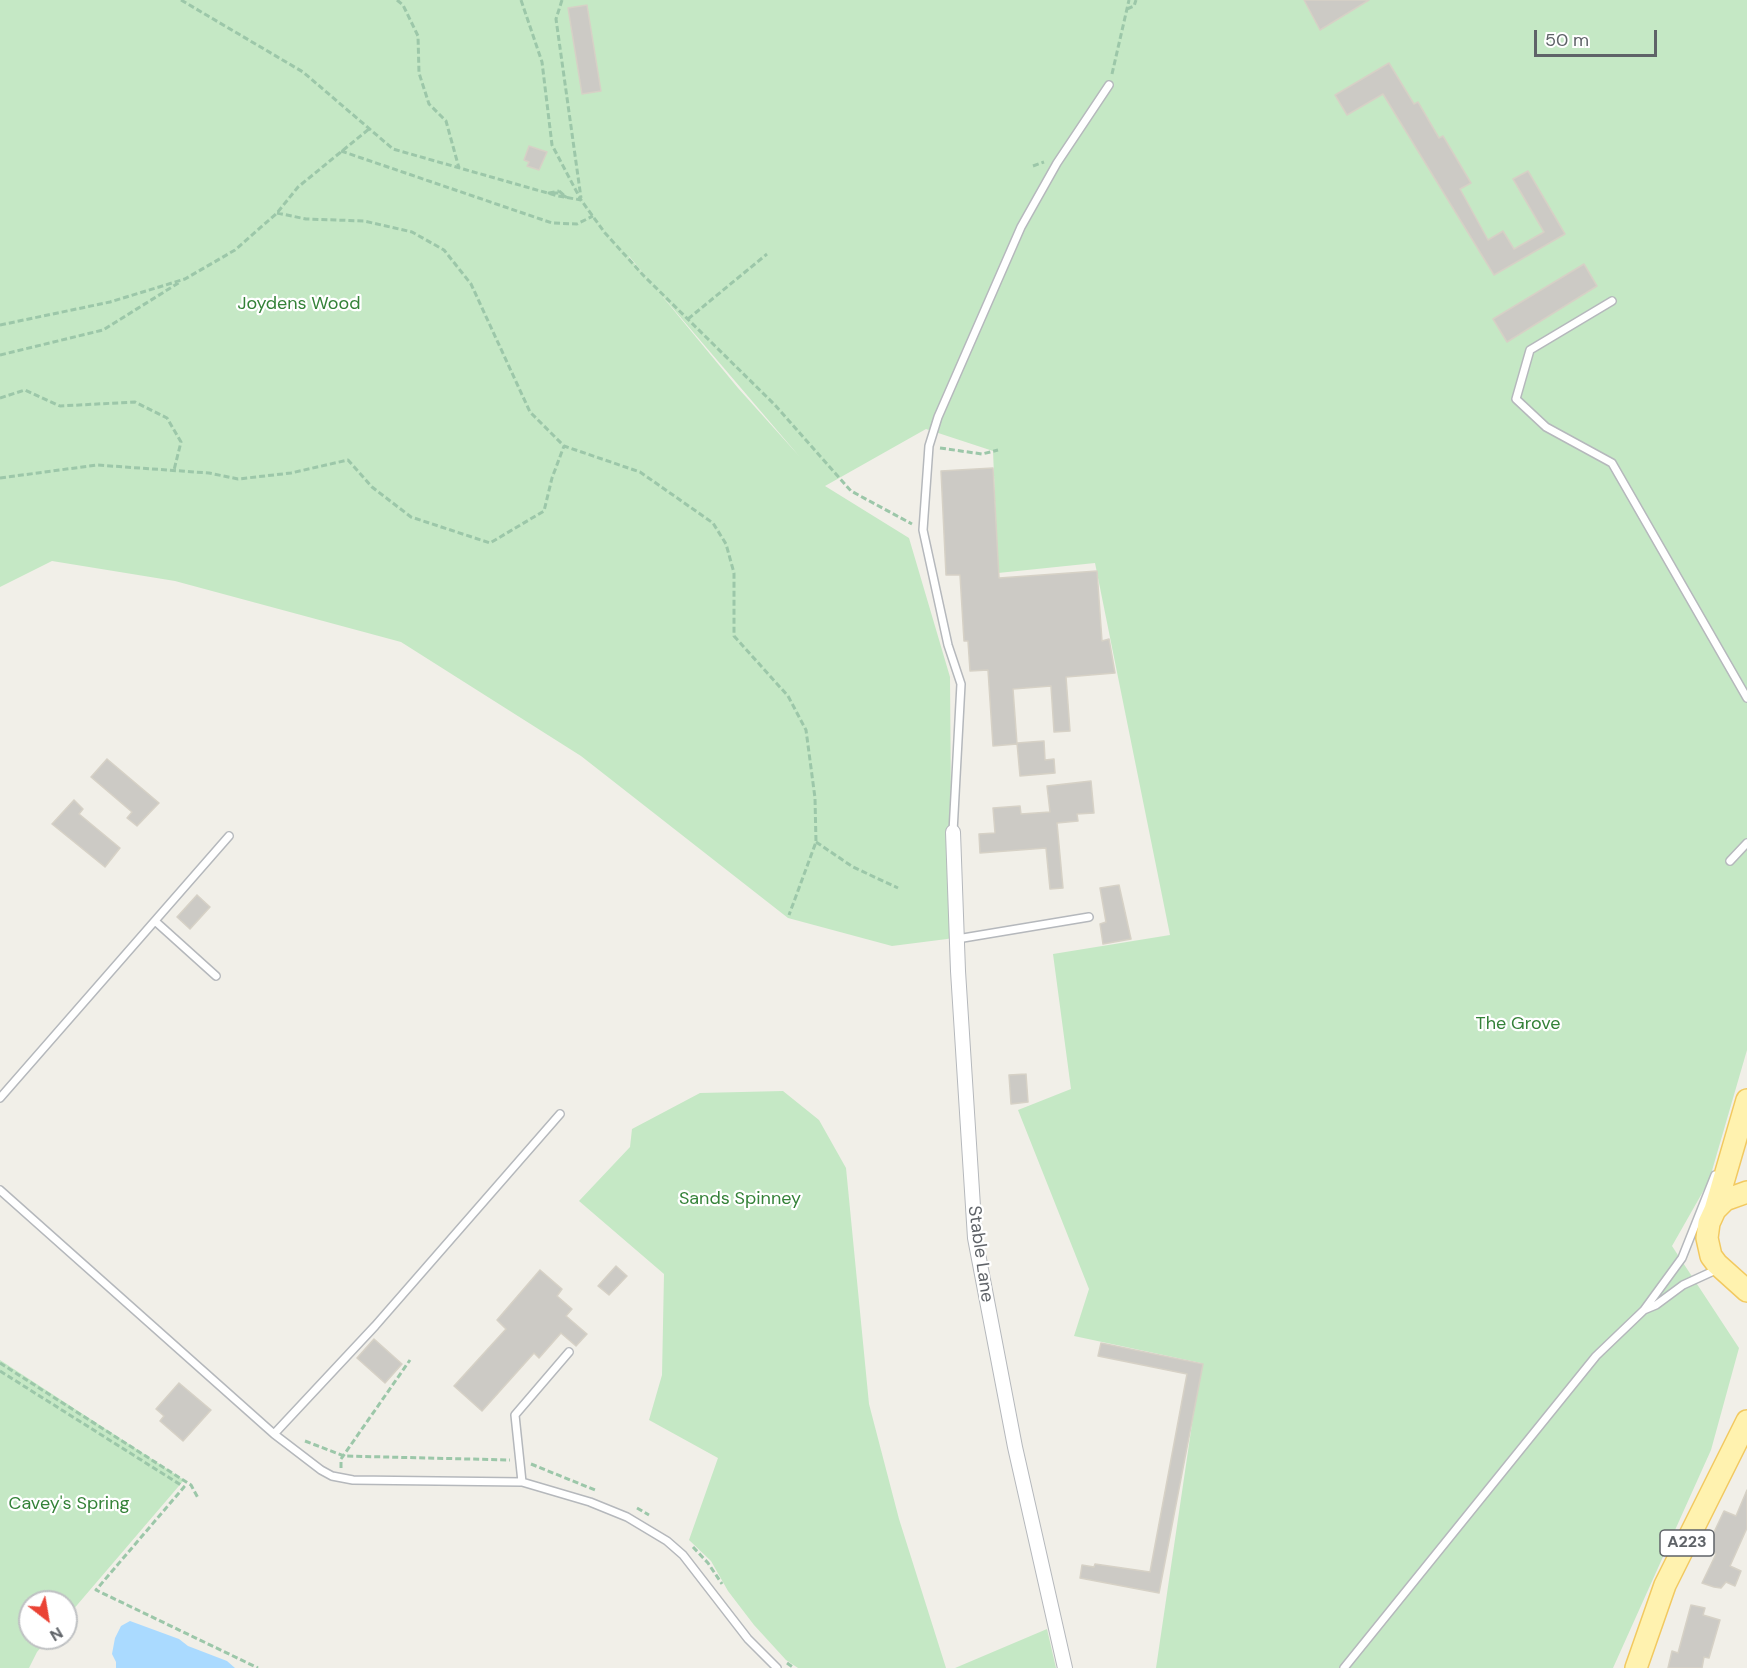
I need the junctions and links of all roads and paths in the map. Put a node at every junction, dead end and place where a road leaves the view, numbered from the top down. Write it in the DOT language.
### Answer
graph roads {
  1 [pos="181,0"];
  2 [pos="397,0"];
  3 [pos="521,0"];
  4 [pos="562,0"];
  5 [pos="1129,0"];
  6 [pos="1136,0"];
  7 [pos="1127,9"];
  8 [pos="1109,85"];
  9 [pos="369,129"];
  10 [pos="341,151"];
  11 [pos="459,168"];
  12 [pos="581,200"];
  13 [pos="277,213"];
  14 [pos="593,216"];
  15 [pos="767,254"];
  16 [pos="185,279"];
  17 [pos="1612,301"];
  18 [pos="688,319"];
  19 [pos="0,325"];
  20 [pos="0,355"];
  21 [pos="0,398"];
  22 [pos="564,446"];
  23 [pos="929,446"];
  24 [pos="998,450"];
  25 [pos="174,470"];
  26 [pos="0,478"];
  27 [pos="923,530"];
  28 [pos="1747,699"];
  29 [pos="953,832"];
  30 [pos="229,836"];
  31 [pos="816,842"];
  32 [pos="1747,843"];
  33 [pos="1730,861"];
  34 [pos="898,888"];
  35 [pos="789,915"];
  36 [pos="1089,917"];
  37 [pos="155,921"];
  38 [pos="957,939"];
  39 [pos="216,976"];
  40 [pos="0,1098"];
  41 [pos="1745,1107"];
  42 [pos="560,1114"];
  43 [pos="0,1190"];
  44 [pos="1747,1192"];
  45 [pos="1715,1210"];
  46 [pos="1732,1274"];
  47 [pos="1747,1291"];
  48 [pos="1644,1310"];
  49 [pos="569,1352"];
  50 [pos="410,1360"];
  51 [pos="0,1363"];
  52 [pos="0,1371"];
  53 [pos="1747,1421"];
  54 [pos="274,1434"];
  55 [pos="305,1441"];
  56 [pos="344,1456"];
  57 [pos="519,1461"];
  58 [pos="342,1469"];
  59 [pos="522,1482"];
  60 [pos="604,1494"];
  61 [pos="198,1498"];
  62 [pos="632,1506"];
  63 [pos="650,1515"];
  64 [pos="691,1546"];
  65 [pos="723,1586"];
  66 [pos="782,1659"];
  67 [pos="258,1668"];
  68 [pos="777,1668"];
  69 [pos="794,1668"];
  70 [pos="1065,1668"];
  71 [pos="1344,1668"];
  72 [pos="1636,1668"];
  1 -- 9 [label="path"];
  2 -- 11 [label="path"];
  3 -- 12 [label="path"];
  4 -- 12 [label="path"];
  5 -- 7 [label="path"];
  6 -- 7 [label="path"];
  7 -- 8 [label="path"];
  8 -- 23 [label="lane"];
  9 -- 10 [label="path"];
  9 -- 11 [label="path"];
  10 -- 13 [label="path"];
  10 -- 14 [label="path"];
  11 -- 12 [label="path"];
  12 -- 14 [label="path"];
  13 -- 16 [label="path"];
  13 -- 22 [label="path"];
  14 -- 18 [label="path"];
  15 -- 18 [label="path"];
  16 -- 19 [label="path"];
  16 -- 20 [label="path"];
  17 -- 28 [label="lane"];
  18 -- 27 [label="path"];
  21 -- 25 [label="path"];
  22 -- 25 [label="path"];
  22 -- 31 [label="path"];
  23 -- 24 [label="path"];
  23 -- 27 [label="lane"];
  25 -- 26 [label="path"];
  27 -- 29 [label="lane"];
  29 -- 38 [label="street, Stable Lane"];
  30 -- 37 [label="lane"];
  31 -- 34 [label="path"];
  31 -- 35 [label="path"];
  32 -- 33 [label="lane"];
  36 -- 38 [label="lane"];
  37 -- 39 [label="lane"];
  37 -- 40 [label="lane"];
  38 -- 70 [label="street, Stable Lane"];
  41 -- 45 [label="main road"];
  41 -- 48 [label="lane"];
  42 -- 54 [label="lane"];
  43 -- 54 [label="lane"];
  44 -- 45 [label="main road"];
  45 -- 46 [label="main road"];
  46 -- 47 [label="main road"];
  46 -- 48 [label="lane"];
  48 -- 71 [label="lane"];
  49 -- 57 [label="lane"];
  50 -- 56 [label="path"];
  51 -- 61 [label="path"];
  52 -- 67 [label="path"];
  53 -- 72 [label="main road, A223"];
  54 -- 59 [label="lane"];
  55 -- 56 [label="path"];
  56 -- 57 [label="path"];
  56 -- 58 [label="path"];
  57 -- 59 [label="lane"];
  57 -- 60 [label="path"];
  59 -- 68 [label="lane"];
  62 -- 63 [label="path"];
  64 -- 65 [label="path"];
  66 -- 69 [label="path"];
}
